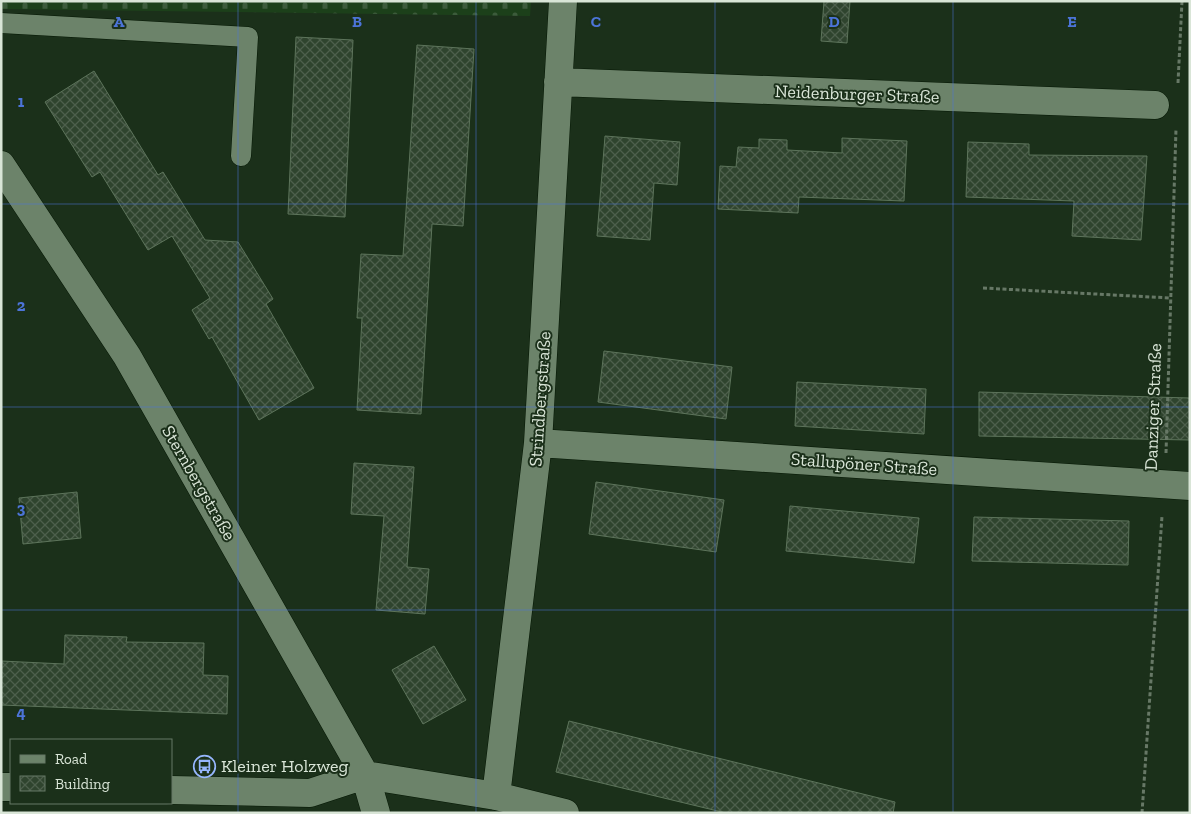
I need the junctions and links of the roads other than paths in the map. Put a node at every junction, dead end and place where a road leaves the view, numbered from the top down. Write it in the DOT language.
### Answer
graph roads {
  1 [pos="563,1"];
  2 [pos="1,23"];
  3 [pos="558,82"];
  4 [pos="1155,105"];
  5 [pos="241,156"];
  6 [pos="1,165"];
  7 [pos="538,443"];
  8 [pos="1177,485"];
  9 [pos="365,775"];
  10 [pos="172,790"];
  11 [pos="496,796"];
  12 [pos="376,813"];
  13 [pos="565,813"];
  1 -- 3 [label="street, Strindbergstraße"];
  2 -- 5 [label="lane"];
  3 -- 4 [label="street, Neidenburger Straße"];
  3 -- 7 [label="street, Strindbergstraße"];
  6 -- 9 [label="street, Sternbergstraße"];
  7 -- 8 [label="street, Stallupöner Straße"];
  7 -- 11 [label="street, Strindbergstraße"];
  9 -- 10 [label="street"];
  9 -- 11 [label="street"];
  9 -- 12 [label="street, Sternbergstraße"];
  11 -- 13 [label="street"];
}
